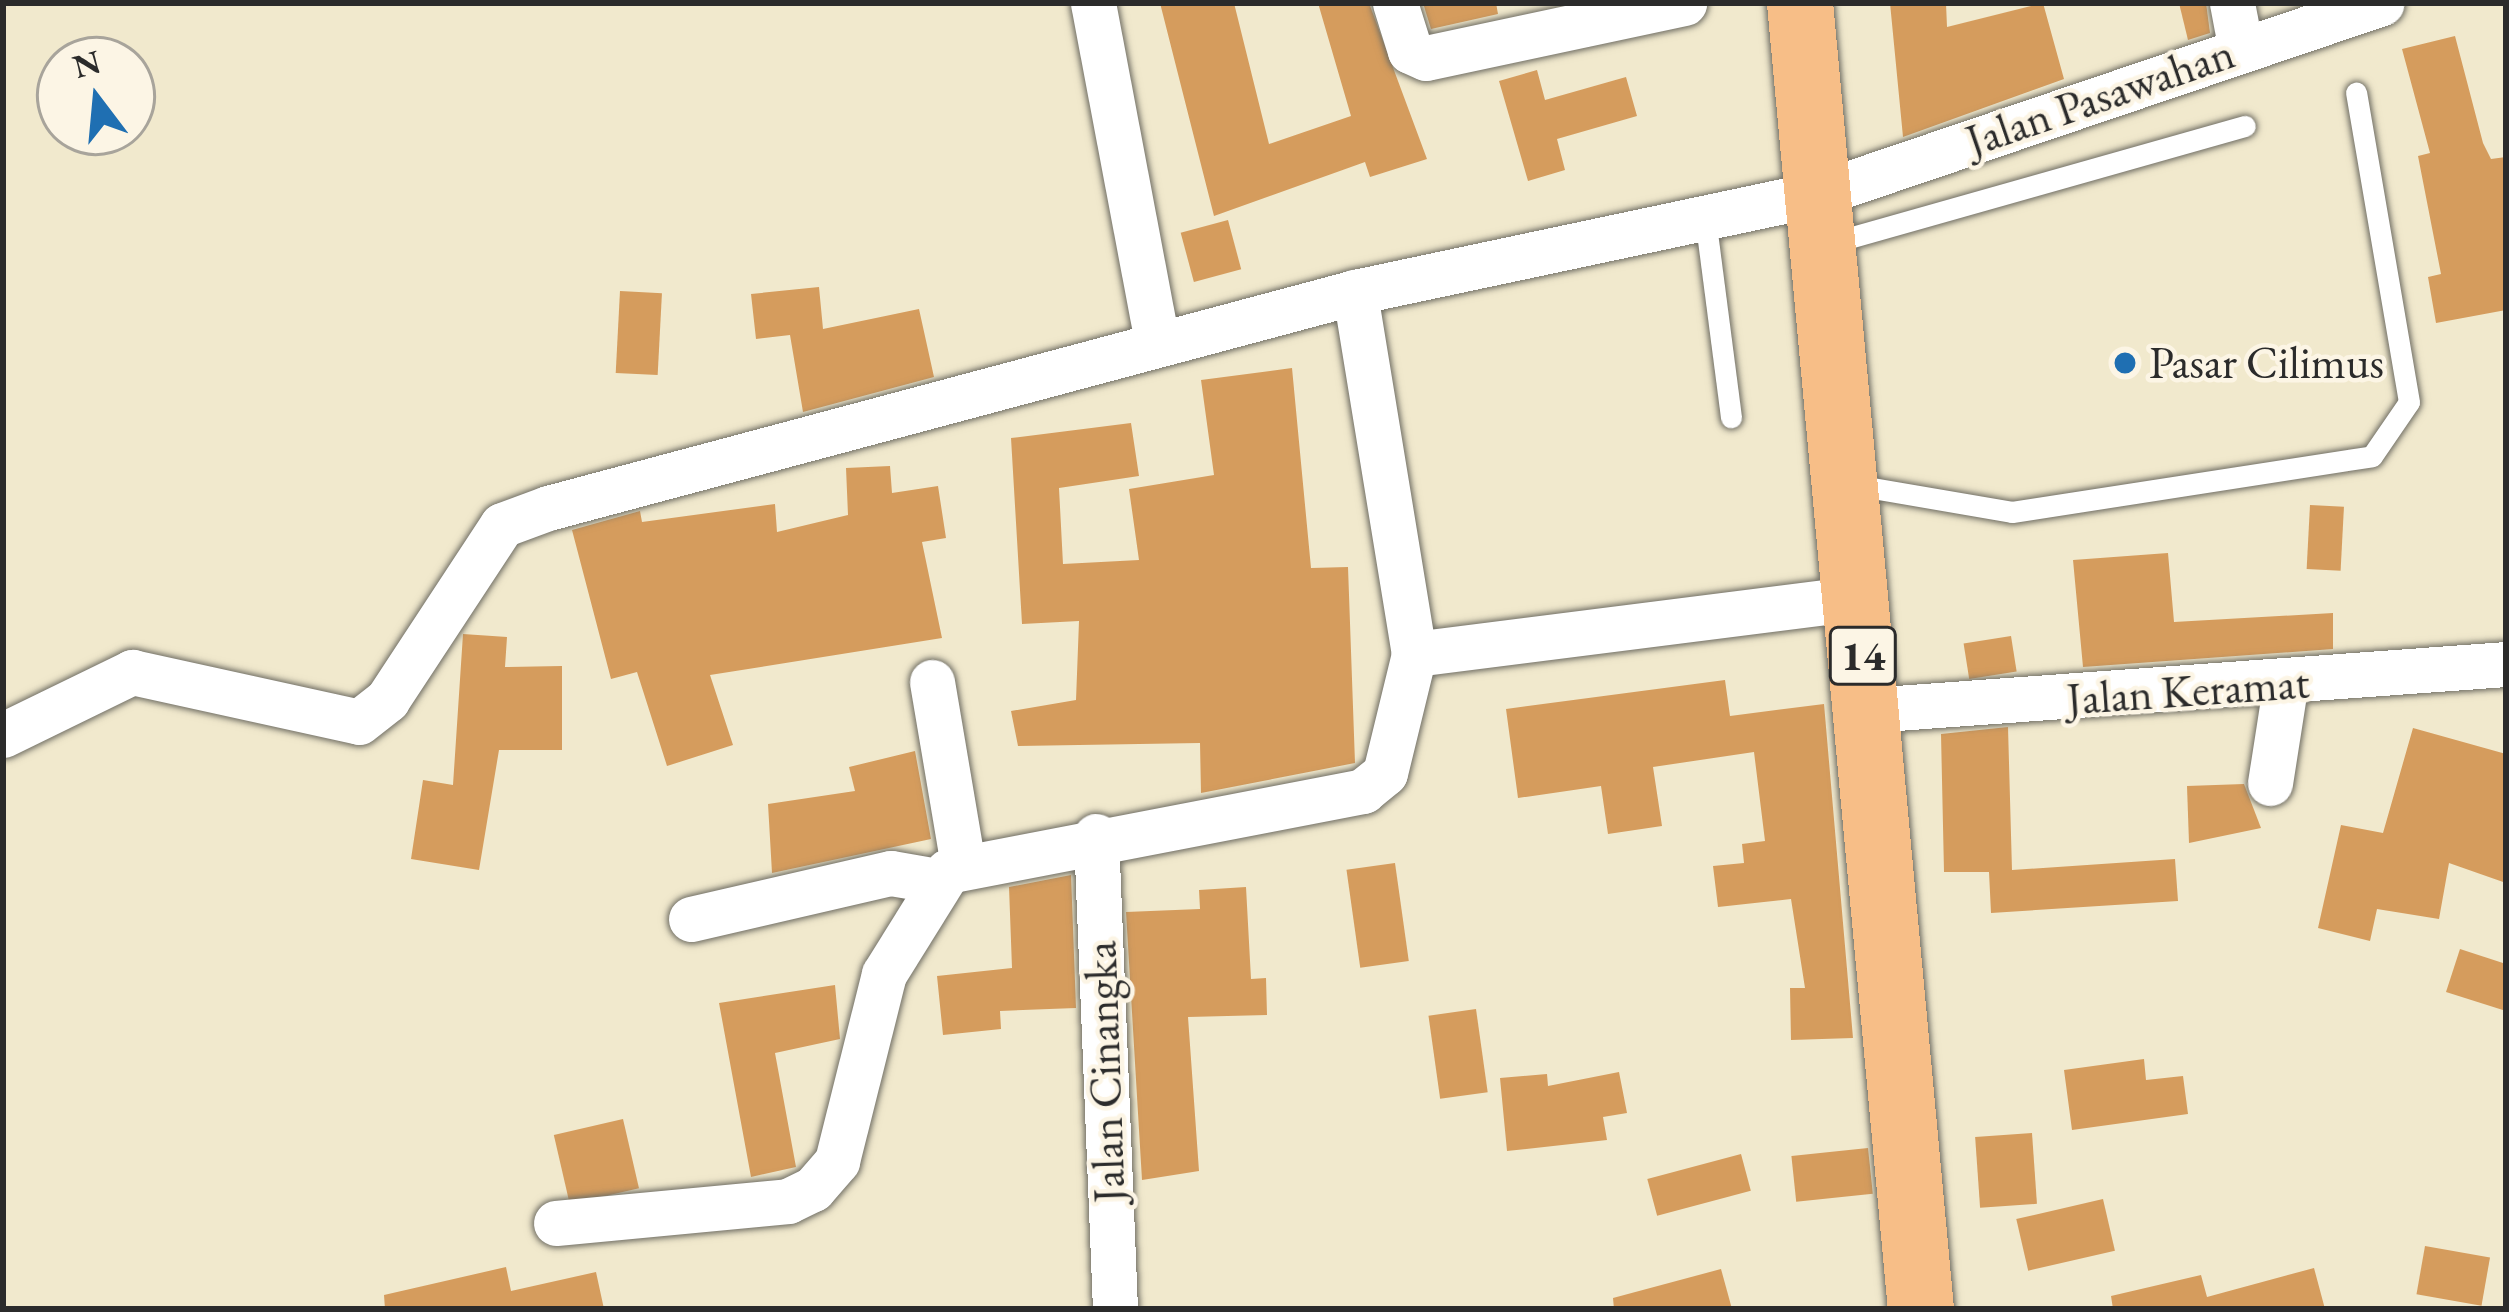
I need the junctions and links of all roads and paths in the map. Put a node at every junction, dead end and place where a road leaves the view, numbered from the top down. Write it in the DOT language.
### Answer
graph roads {
  1 [pos="1093,3"];
  2 [pos="1396,3"];
  3 [pos="1684,3"];
  4 [pos="1800,3"];
  5 [pos="2232,3"];
  6 [pos="2382,3"];
  7 [pos="2241,50"];
  8 [pos="2356,92"];
  9 [pos="2245,126"];
  10 [pos="1705,216"];
  11 [pos="1821,220"];
  12 [pos="1355,292"];
  13 [pos="1157,342"];
  14 [pos="1731,417"];
  15 [pos="1843,482"];
  16 [pos="1855,598"];
  17 [pos="1414,654"];
  18 [pos="2506,664"];
  19 [pos="932,682"];
  20 [pos="2285,687"];
  21 [pos="1869,710"];
  22 [pos="12,730"];
  23 [pos="2270,783"];
  24 [pos="1096,836"];
  25 [pos="951,874"];
  26 [pos="691,919"];
  27 [pos="556,1223"];
  28 [pos="1115,1309"];
  29 [pos="1921,1309"];
  1 -- 13 [label="street"];
  2 -- 3 [label="street"];
  4 -- 11 [label="highway, 14"];
  5 -- 7 [label="street"];
  6 -- 7 [label="street, Jalan Pasawahan"];
  7 -- 11 [label="street, Jalan Pasawahan"];
  8 -- 15 [label="lane"];
  9 -- 11 [label="lane"];
  10 -- 11 [label="street, Jalan Pasawahan"];
  10 -- 12 [label="street, Jalan Pasawahan"];
  10 -- 14 [label="lane"];
  11 -- 15 [label="highway, 14"];
  12 -- 13 [label="street, Jalan Pasawahan"];
  12 -- 17 [label="street"];
  13 -- 22 [label="street, Jalan Pasawahan"];
  15 -- 16 [label="highway, 14"];
  16 -- 17 [label="street"];
  16 -- 21 [label="highway, 14"];
  17 -- 24 [label="street"];
  18 -- 20 [label="street, Jalan Keramat"];
  19 -- 25 [label="street"];
  20 -- 21 [label="street, Jalan Keramat"];
  20 -- 23 [label="street"];
  21 -- 29 [label="highway, 14"];
  24 -- 25 [label="street"];
  24 -- 28 [label="street, Jalan Cinangka"];
  25 -- 26 [label="street"];
  25 -- 27 [label="street"];
}
